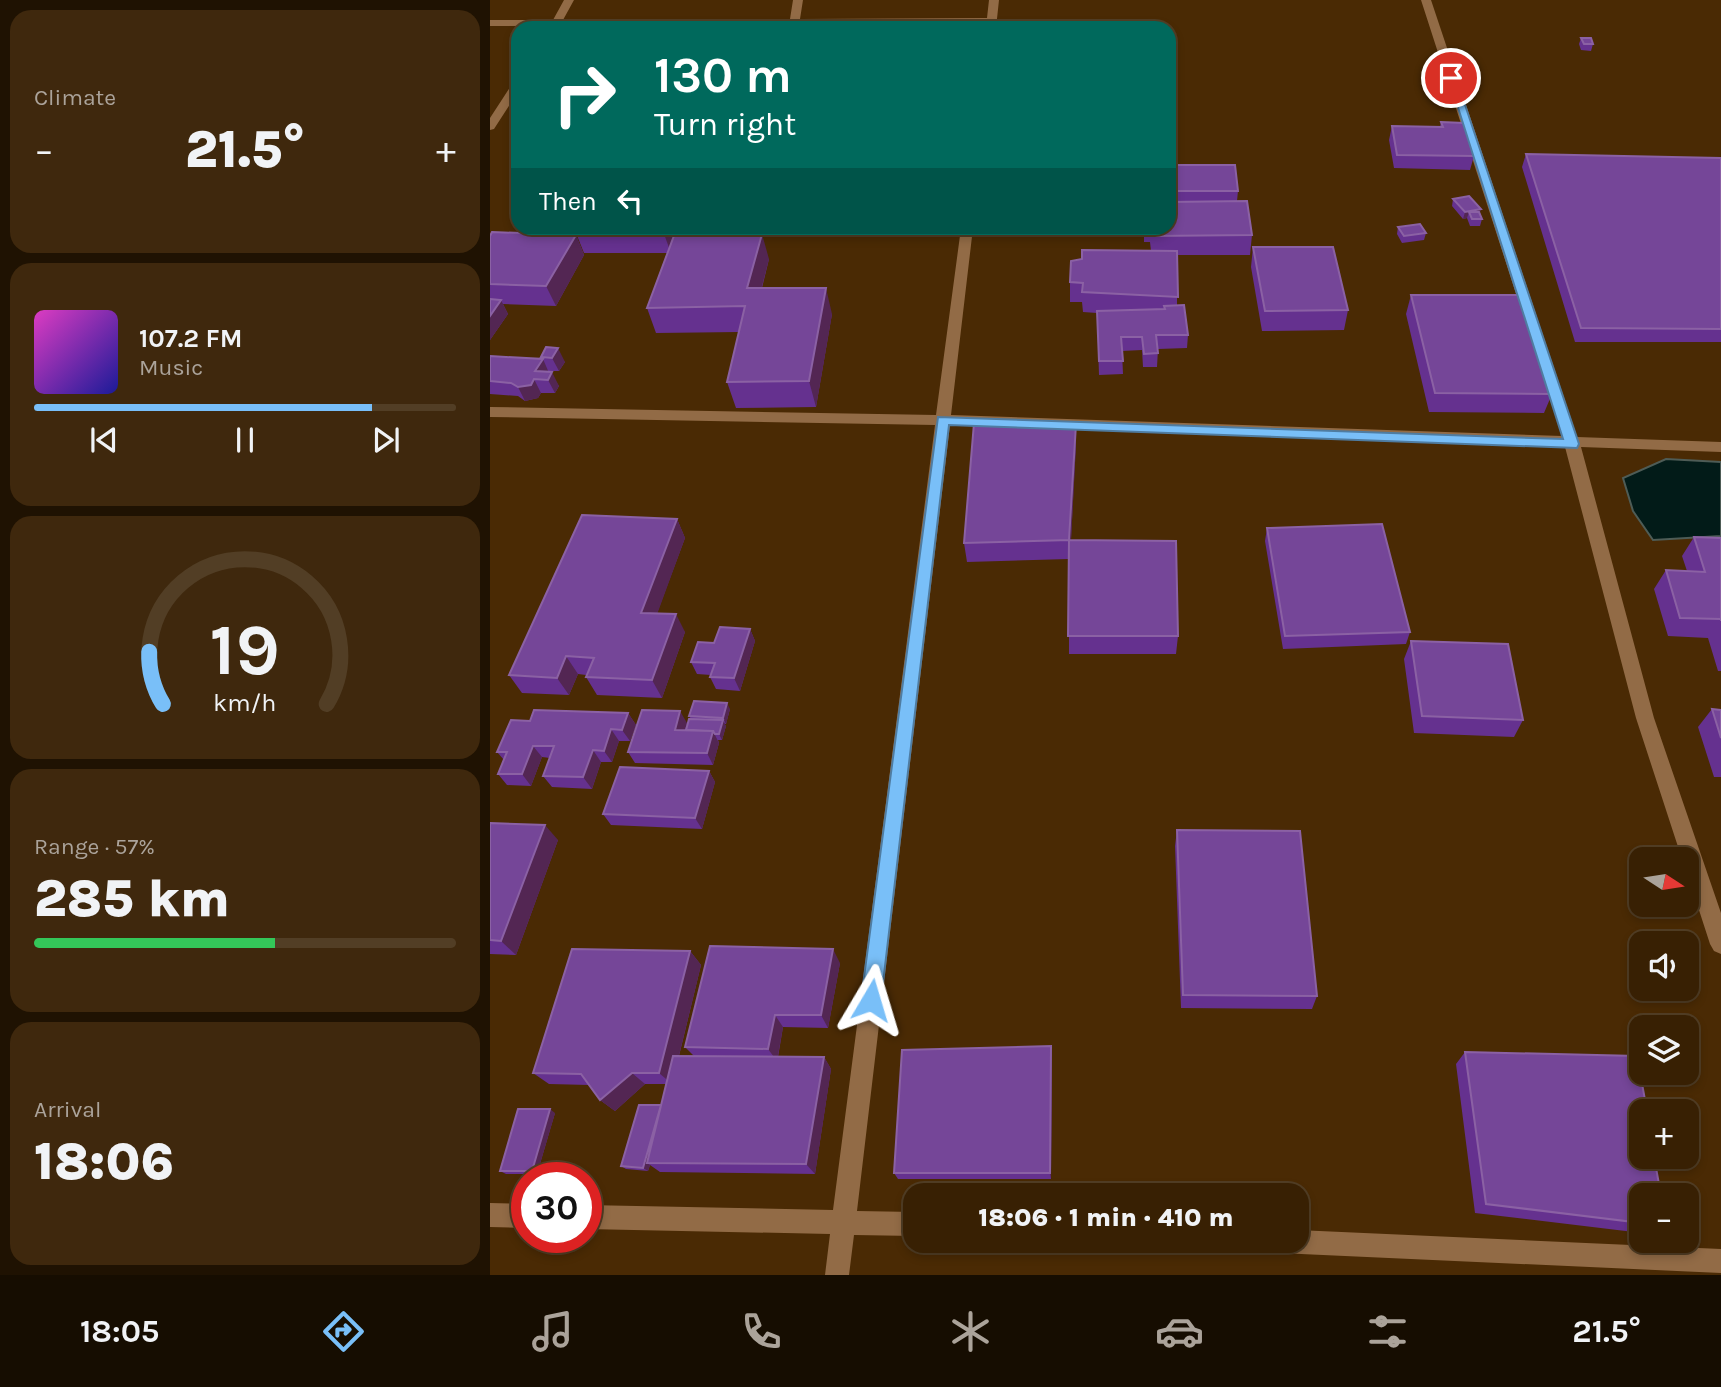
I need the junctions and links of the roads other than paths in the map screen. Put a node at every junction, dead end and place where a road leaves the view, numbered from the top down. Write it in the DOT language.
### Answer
graph roads {
  1 [pos="569,0"];
  2 [pos="798,0"];
  3 [pos="994,0"];
  4 [pos="1426,0"];
  5 [pos="556,21"];
  6 [pos="794,21"];
  7 [pos="991,21"];
  8 [pos="490,23"];
  9 [pos="511,24"];
  10 [pos="511,94"];
  11 [pos="490,127"];
  12 [pos="966,235"];
  13 [pos="490,412"];
  14 [pos="943,420"];
  15 [pos="1572,444"];
  16 [pos="1721,447"];
  17 [pos="1721,944"];
  18 [pos="490,1215"];
  19 [pos="511,1216"];
  20 [pos="602,1217"];
  21 [pos="844,1221"];
  22 [pos="903,1223"];
  23 [pos="1309,1242"];
  24 [pos="1721,1261"];
  25 [pos="837,1275"];
  1 -- 5 [label="street"];
  2 -- 6 [label="street"];
  3 -- 7 [label="street"];
  4 -- 15 [label="street"];
  8 -- 9 [label="street"];
  10 -- 11 [label="street"];
  12 -- 14 [label="street"];
  13 -- 14 [label="street"];
  14 -- 15 [label="street"];
  14 -- 21 [label="street"];
  15 -- 16 [label="street"];
  15 -- 17 [label="street"];
  18 -- 19 [label="street"];
  20 -- 21 [label="street"];
  21 -- 22 [label="street"];
  21 -- 25 [label="street"];
  23 -- 24 [label="street"];
}
